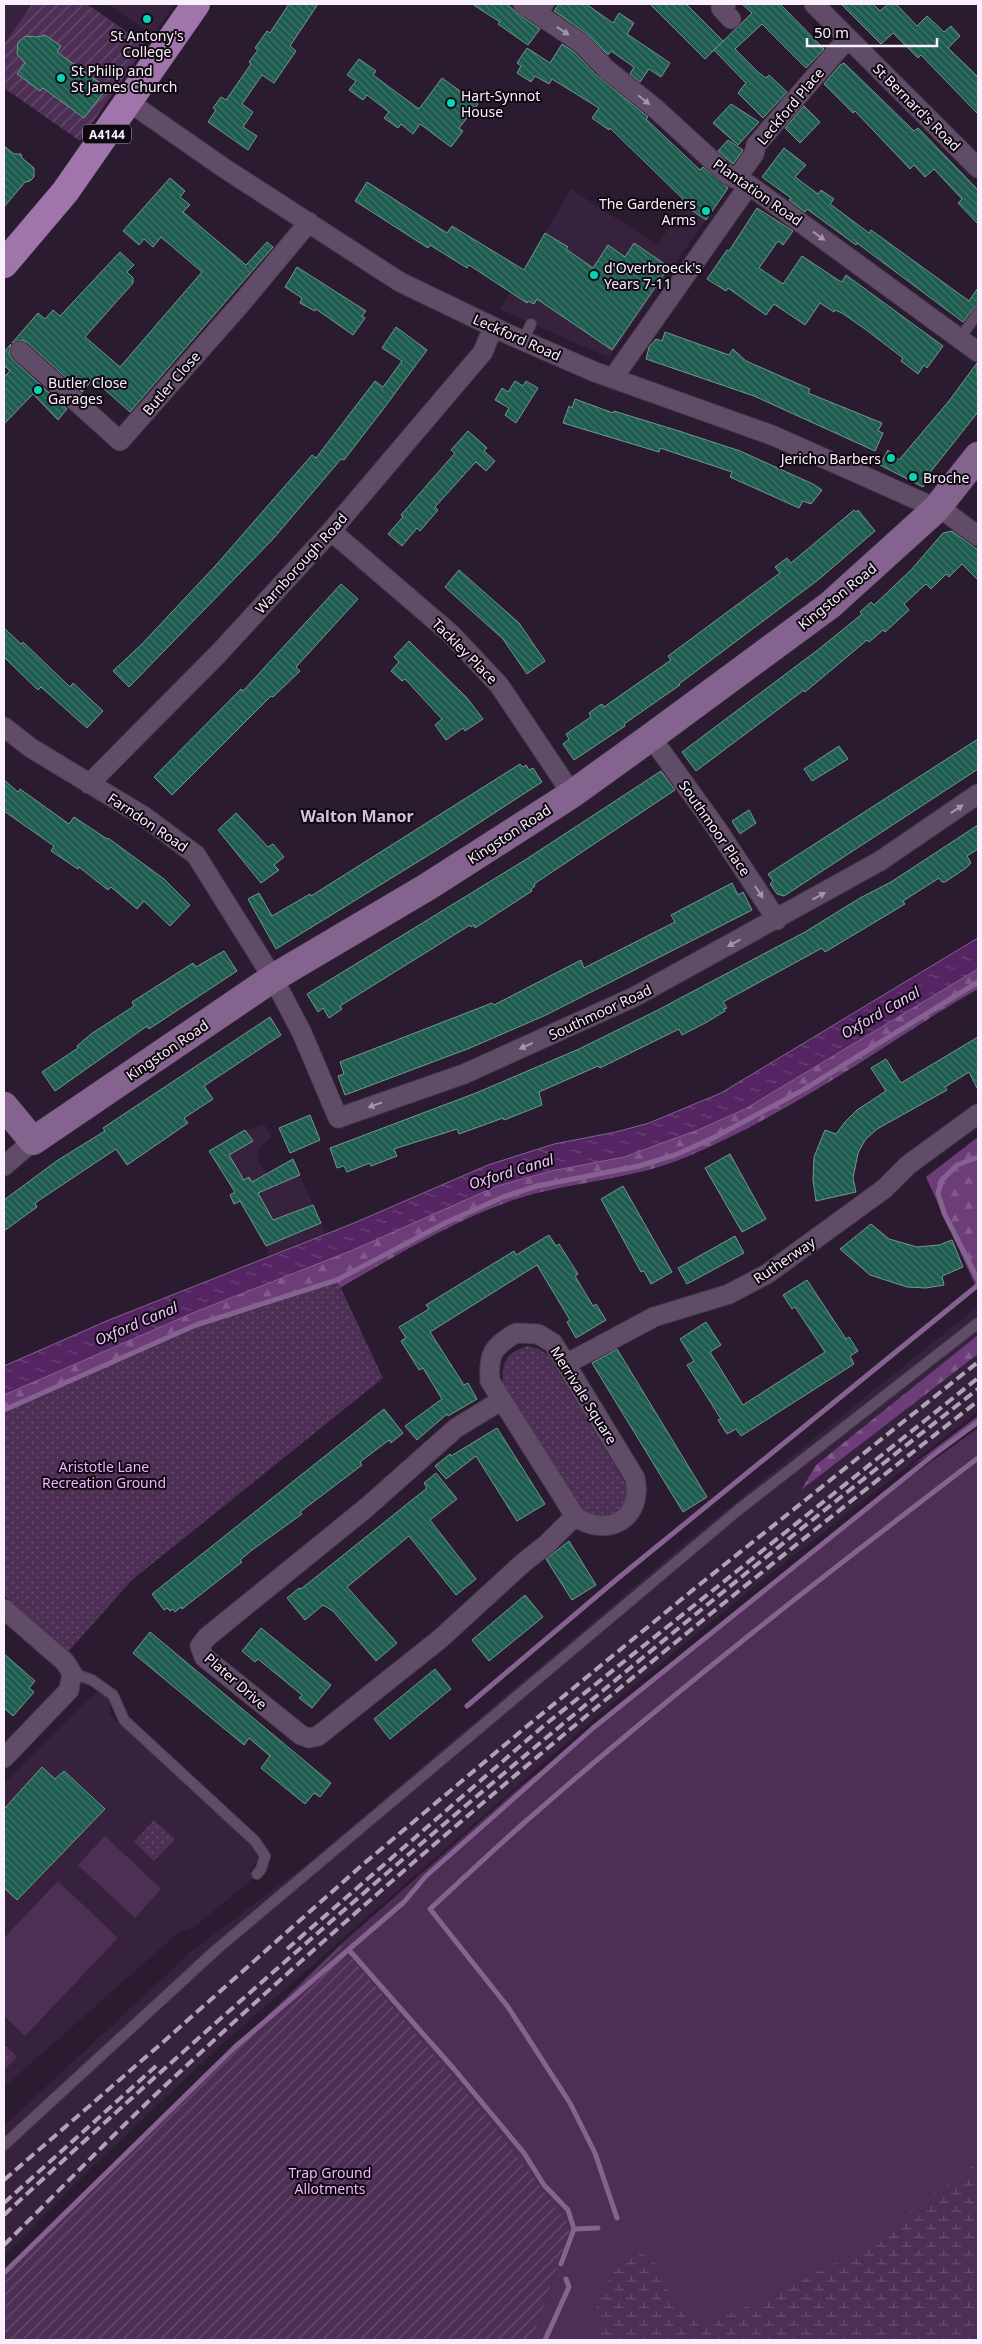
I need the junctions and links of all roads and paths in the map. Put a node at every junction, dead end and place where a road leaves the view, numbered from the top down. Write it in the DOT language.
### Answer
graph roads {
  1 [pos="196,4"];
  2 [pos="523,4"];
  3 [pos="814,4"];
  4 [pos="545,10"];
  5 [pos="848,38"];
  6 [pos="129,102"];
  7 [pos="978,168"];
  8 [pos="743,182"];
  9 [pos="309,222"];
  10 [pos="6,258"];
  11 [pos="978,313"];
  12 [pos="493,327"];
  13 [pos="960,338"];
  14 [pos="20,351"];
  15 [pos="978,352"];
  16 [pos="613,378"];
  17 [pos="978,456"];
  18 [pos="936,509"];
  19 [pos="332,531"];
  20 [pos="978,536"];
  21 [pos="4,727"];
  22 [pos="651,737"];
  23 [pos="90,784"];
  24 [pos="572,794"];
  25 [pos="978,794"];
  26 [pos="777,920"];
  27 [pos="272,978"];
  28 [pos="4,1106"];
  29 [pos="978,1114"];
  30 [pos="33,1141"];
  31 [pos="4,1166"];
  32 [pos="978,1323"];
  33 [pos="566,1364"];
  34 [pos="502,1400"];
  35 [pos="575,1516"];
  36 [pos="4,1609"];
  37 [pos="72,1673"];
  38 [pos="7,1748"];
  39 [pos="257,1874"];
  40 [pos="4,2145"];
  1 -- 6 [label="main road, A4144"];
  2 -- 4 [label="street, Plantation Road"];
  3 -- 5 [label="street, St Bernard's Road"];
  4 -- 8 [label="street, Plantation Road, one-way"];
  5 -- 7 [label="street, St Bernard's Road"];
  5 -- 8 [label="street, Leckford Place"];
  6 -- 9 [label="street, Leckford Road"];
  6 -- 10 [label="main road, A4144"];
  8 -- 13 [label="street, Plantation Road, one-way"];
  8 -- 16 [label="street, Leckford Place"];
  9 -- 12 [label="street, Leckford Road"];
  9 -- 14 [label="street, Butler Close"];
  11 -- 13 [label="lane"];
  12 -- 16 [label="street, Leckford Road"];
  12 -- 19 [label="street, Warnborough Road"];
  13 -- 15 [label="street, Plantation Road"];
  16 -- 18 [label="street, Leckford Road"];
  17 -- 18 [label="street, Kingston Road"];
  18 -- 20 [label="street, Leckford Road"];
  18 -- 22 [label="street, Kingston Road"];
  19 -- 23 [label="street, Warnborough Road"];
  19 -- 24 [label="street, Tackley Place"];
  21 -- 23 [label="street, Farndon Road"];
  22 -- 24 [label="street, Kingston Road"];
  22 -- 26 [label="street, Southmoor Place, one-way"];
  23 -- 27 [label="street, Farndon Road"];
  24 -- 27 [label="street, Kingston Road"];
  26 -- 25 [label="street, Southmoor Road, one-way"];
  26 -- 27 [label="street, Southmoor Road, one-way"];
  27 -- 30 [label="street, Kingston Road"];
  28 -- 30 [label="street"];
  29 -- 33 [label="street, Rutherway"];
  30 -- 31 [label="street, Kingston Road"];
  32 -- 40 [label="lane"];
  33 -- 34 [label="street, Merrivale Square"];
  33 -- 35 [label="street, Merrivale Square"];
  34 -- 35 [label="street, Merrivale Square"];
  34 -- 35 [label="street, Plater Drive"];
  36 -- 37 [label="street"];
  37 -- 38 [label="street"];
  37 -- 39 [label="lane"];
}
